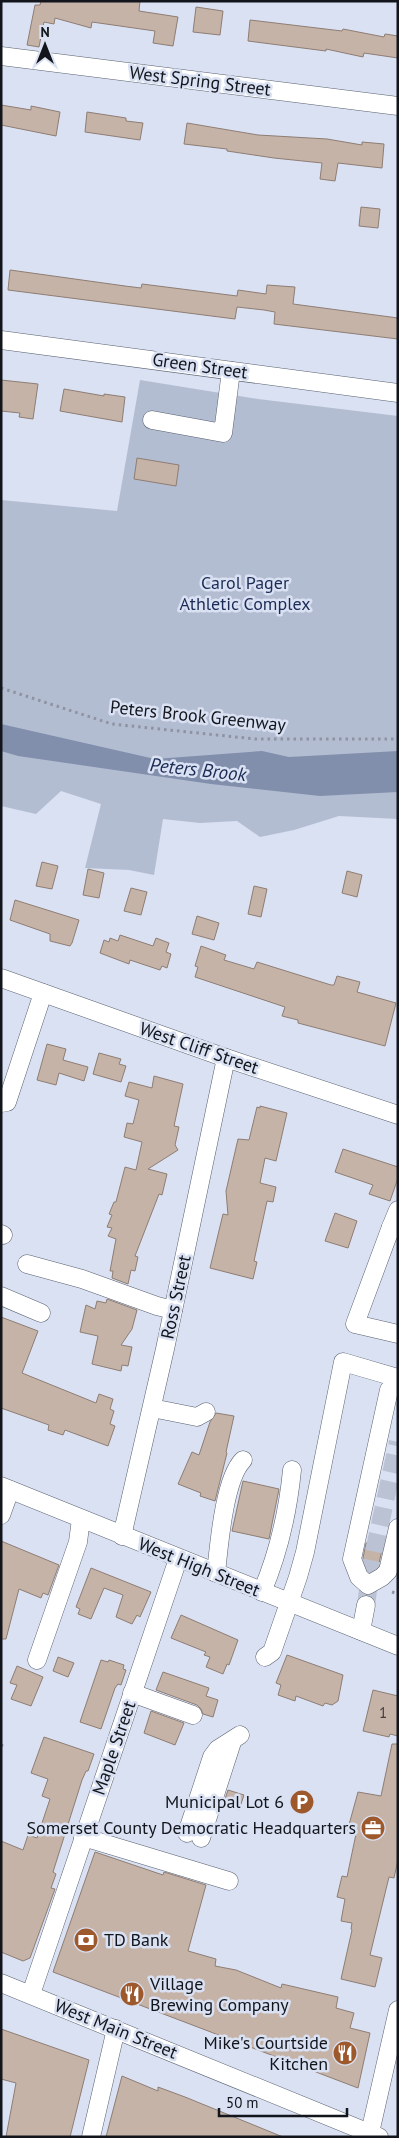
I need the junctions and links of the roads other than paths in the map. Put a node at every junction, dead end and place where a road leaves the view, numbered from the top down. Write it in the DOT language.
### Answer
graph roads {
  1 [pos="1,56"];
  2 [pos="398,106"];
  3 [pos="1,340"];
  4 [pos="231,371"];
  5 [pos="398,393"];
  6 [pos="152,420"];
  7 [pos="1,978"];
  8 [pos="43,993"];
  9 [pos="226,1058"];
  10 [pos="1,1103"];
  11 [pos="398,1115"];
  12 [pos="398,1210"];
  13 [pos="394,1228"];
  14 [pos="27,1264"];
  15 [pos="1,1296"];
  16 [pos="173,1310"];
  17 [pos="41,1313"];
  18 [pos="398,1334"];
  19 [pos="398,1379"];
  20 [pos="152,1408"];
  21 [pos="206,1412"];
  22 [pos="244,1460"];
  23 [pos="292,1470"];
  24 [pos="6,1488"];
  25 [pos="1,1515"];
  26 [pos="81,1519"];
  27 [pos="398,1528"];
  28 [pos="122,1536"];
  29 [pos="178,1559"];
  30 [pos="216,1573"];
  31 [pos="262,1592"];
  32 [pos="289,1602"];
  33 [pos="366,1606"];
  34 [pos="361,1631"];
  35 [pos="398,1646"];
  36 [pos="265,1657"];
  37 [pos="37,1660"];
  38 [pos="132,1693"];
  39 [pos="193,1715"];
  40 [pos="236,1738"];
  41 [pos="194,1835"];
  42 [pos="83,1837"];
  43 [pos="229,1881"];
  44 [pos="1,1983"];
  45 [pos="31,1994"];
  46 [pos="398,2010"];
  47 [pos="116,2029"];
  48 [pos="372,2135"];
  49 [pos="91,2137"];
  1 -- 2 [label="street, West Spring Street"];
  3 -- 4 [label="street, Green Street"];
  4 -- 5 [label="street, Green Street"];
  4 -- 6 [label="street"];
  7 -- 8 [label="street, West Cliff Street"];
  8 -- 9 [label="street, West Cliff Street"];
  8 -- 10 [label="street"];
  9 -- 11 [label="street, West Cliff Street"];
  9 -- 16 [label="street, Ross Street"];
  12 -- 13 [label="street"];
  13 -- 18 [label="street"];
  14 -- 16 [label="street"];
  15 -- 17 [label="street"];
  16 -- 20 [label="street, Ross Street"];
  19 -- 27 [label="street"];
  19 -- 32 [label="street"];
  20 -- 21 [label="street"];
  20 -- 28 [label="street, Ross Street"];
  22 -- 30 [label="street"];
  23 -- 31 [label="street"];
  24 -- 25 [label="street"];
  24 -- 26 [label="street, West High Street"];
  26 -- 28 [label="street, West High Street"];
  26 -- 37 [label="street"];
  28 -- 29 [label="street, West High Street"];
  29 -- 30 [label="street, West High Street"];
  29 -- 38 [label="street, Maple Street"];
  30 -- 31 [label="street, West High Street"];
  31 -- 32 [label="street, West High Street"];
  32 -- 34 [label="street, West High Street"];
  32 -- 36 [label="street"];
  33 -- 34 [label="street"];
  34 -- 35 [label="street, West High Street"];
  38 -- 39 [label="street"];
  38 -- 42 [label="street, Maple Street"];
  40 -- 41 [label="street"];
  42 -- 43 [label="street"];
  42 -- 45 [label="street, Maple Street"];
  44 -- 45 [label="street, West Main Street"];
  45 -- 47 [label="street, West Main Street"];
  46 -- 48 [label="street"];
  47 -- 48 [label="street, West Main Street"];
  47 -- 49 [label="street"];
}
